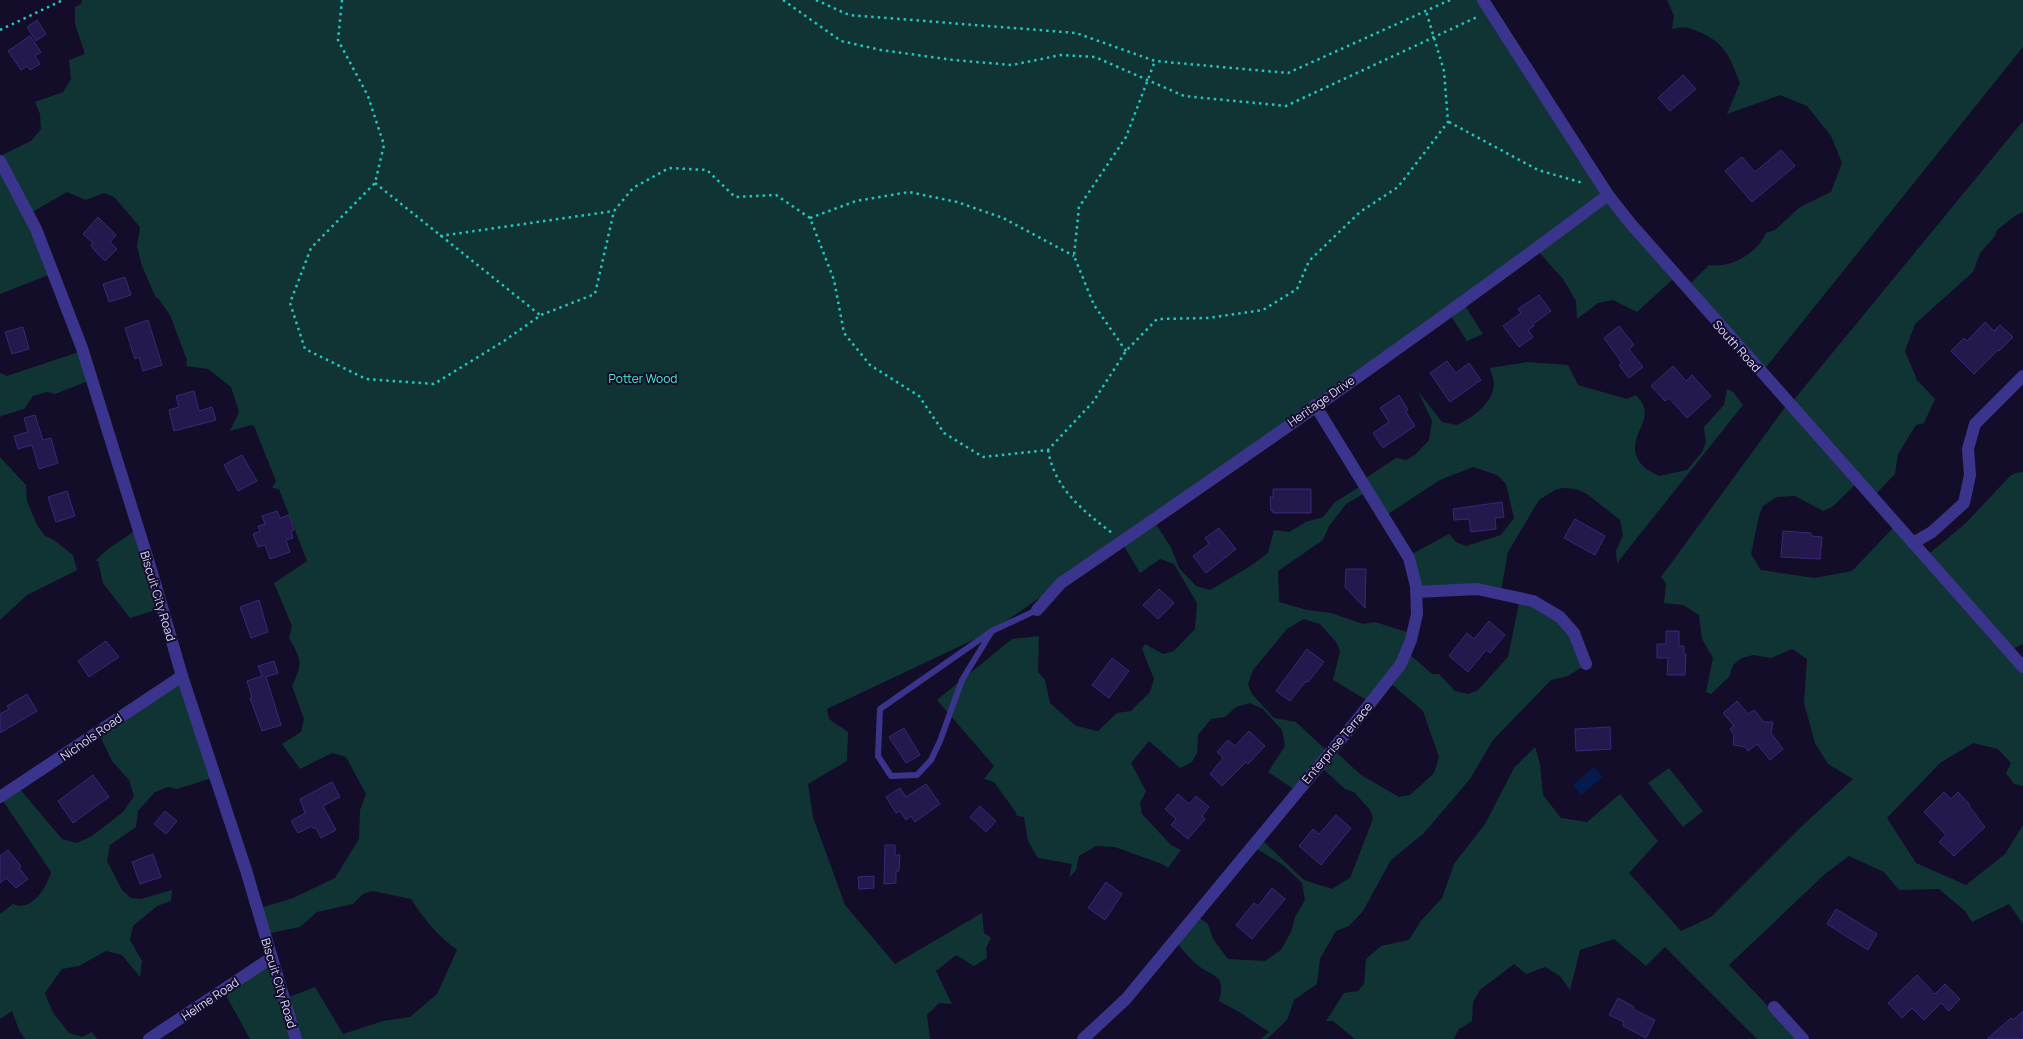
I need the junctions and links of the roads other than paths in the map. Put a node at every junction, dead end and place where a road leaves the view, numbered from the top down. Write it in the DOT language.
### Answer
graph roads {
  1 [pos="1483,0"];
  2 [pos="0,161"];
  3 [pos="1608,195"];
  4 [pos="2023,376"];
  5 [pos="1315,406"];
  6 [pos="1913,543"];
  7 [pos="1416,592"];
  8 [pos="1037,610"];
  9 [pos="992,631"];
  10 [pos="1586,664"];
  11 [pos="2023,667"];
  12 [pos="182,676"];
  13 [pos="0,797"];
  14 [pos="271,958"];
  15 [pos="1774,1007"];
  16 [pos="149,1039"];
  17 [pos="296,1039"];
  18 [pos="1083,1039"];
  19 [pos="1803,1039"];
  1 -- 3 [label="street, South Road"];
  2 -- 12 [label="street, Biscuit City Road"];
  3 -- 5 [label="street, Heritage Drive"];
  3 -- 6 [label="street, South Road"];
  4 -- 6 [label="street"];
  5 -- 7 [label="street, Enterprise Terrace"];
  5 -- 8 [label="street, Heritage Drive"];
  6 -- 11 [label="street, South Road"];
  7 -- 10 [label="street"];
  7 -- 18 [label="street, Enterprise Terrace"];
  8 -- 9 [label="lane"];
  9 -- 9 [label="lane"];
  12 -- 13 [label="street, Nichols Road"];
  12 -- 14 [label="street, Biscuit City Road"];
  14 -- 16 [label="street, Helme Road"];
  14 -- 17 [label="street, Biscuit City Road"];
  15 -- 19 [label="street"];
}
